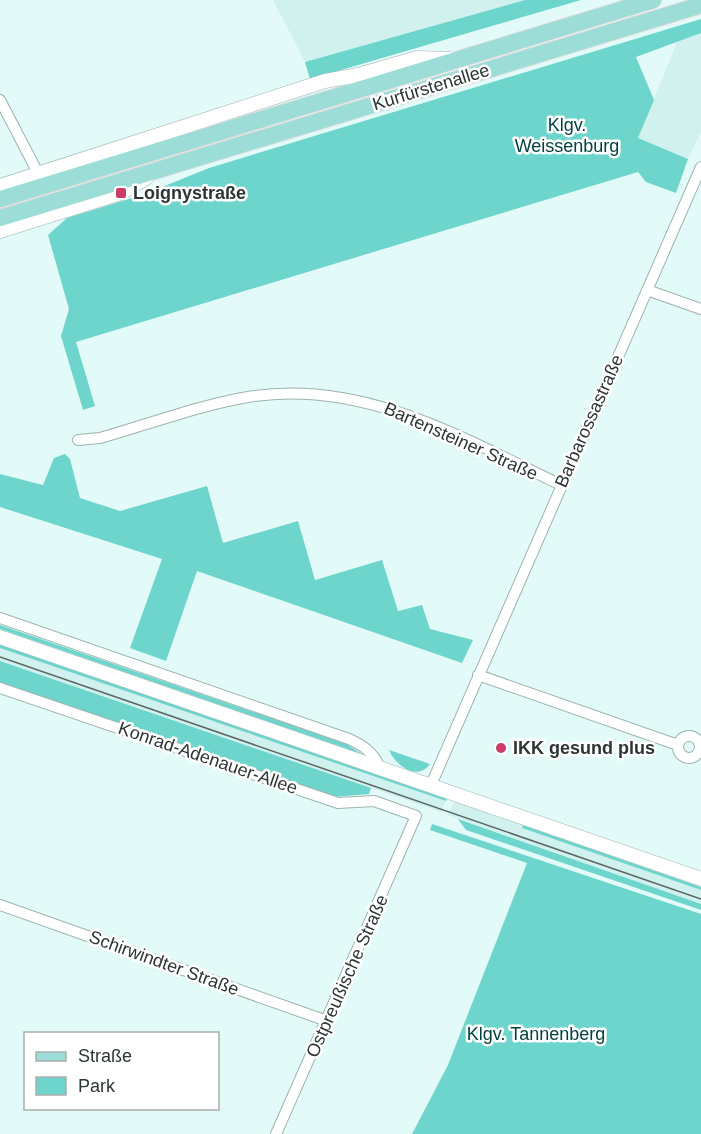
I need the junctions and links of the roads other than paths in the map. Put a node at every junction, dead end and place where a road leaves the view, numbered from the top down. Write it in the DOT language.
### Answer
graph roads {
  1 [pos="653,0"];
  2 [pos="701,5"];
  3 [pos="455,59"];
  4 [pos="0,100"];
  5 [pos="701,167"];
  6 [pos="161,169"];
  7 [pos="38,173"];
  8 [pos="0,186"];
  9 [pos="0,199"];
  10 [pos="0,218"];
  11 [pos="0,231"];
  12 [pos="647,290"];
  13 [pos="701,309"];
  14 [pos="78,440"];
  15 [pos="561,485"];
  16 [pos="0,618"];
  17 [pos="0,637"];
  18 [pos="478,675"];
  19 [pos="0,688"];
  20 [pos="678,745"];
  21 [pos="380,768"];
  22 [pos="431,785"];
  23 [pos="416,816"];
  24 [pos="701,879"];
  25 [pos="0,905"];
  26 [pos="327,1021"];
  27 [pos="276,1134"];
  1 -- 3 [label="main road, Kurfürstenallee"];
  2 -- 6 [label="main road, Kurfürstenallee"];
  3 -- 7 [label="main road, Kurfürstenallee"];
  3 -- 9 [label="main road, Kurfürstenallee"];
  4 -- 7 [label="street"];
  5 -- 12 [label="street, Barbarossastraße"];
  6 -- 10 [label="main road, Kurfürstenallee"];
  6 -- 11 [label="main road, Kurfürstenallee"];
  7 -- 8 [label="main road, Kurfürstenallee"];
  12 -- 13 [label="street"];
  12 -- 15 [label="street, Barbarossastraße"];
  14 -- 15 [label="street, Bartensteiner Straße"];
  15 -- 18 [label="street, Barbarossastraße"];
  16 -- 21 [label="street"];
  17 -- 21 [label="main road"];
  18 -- 20 [label="street"];
  18 -- 22 [label="street, Barbarossastraße"];
  19 -- 23 [label="street, Konrad-Adenauer-Allee"];
  21 -- 22 [label="main road"];
  22 -- 24 [label="main road"];
  23 -- 26 [label="street, Ostpreußische Straße"];
  25 -- 26 [label="street, Schirwindter Straße"];
  26 -- 27 [label="street, Ostpreußische Straße"];
}
